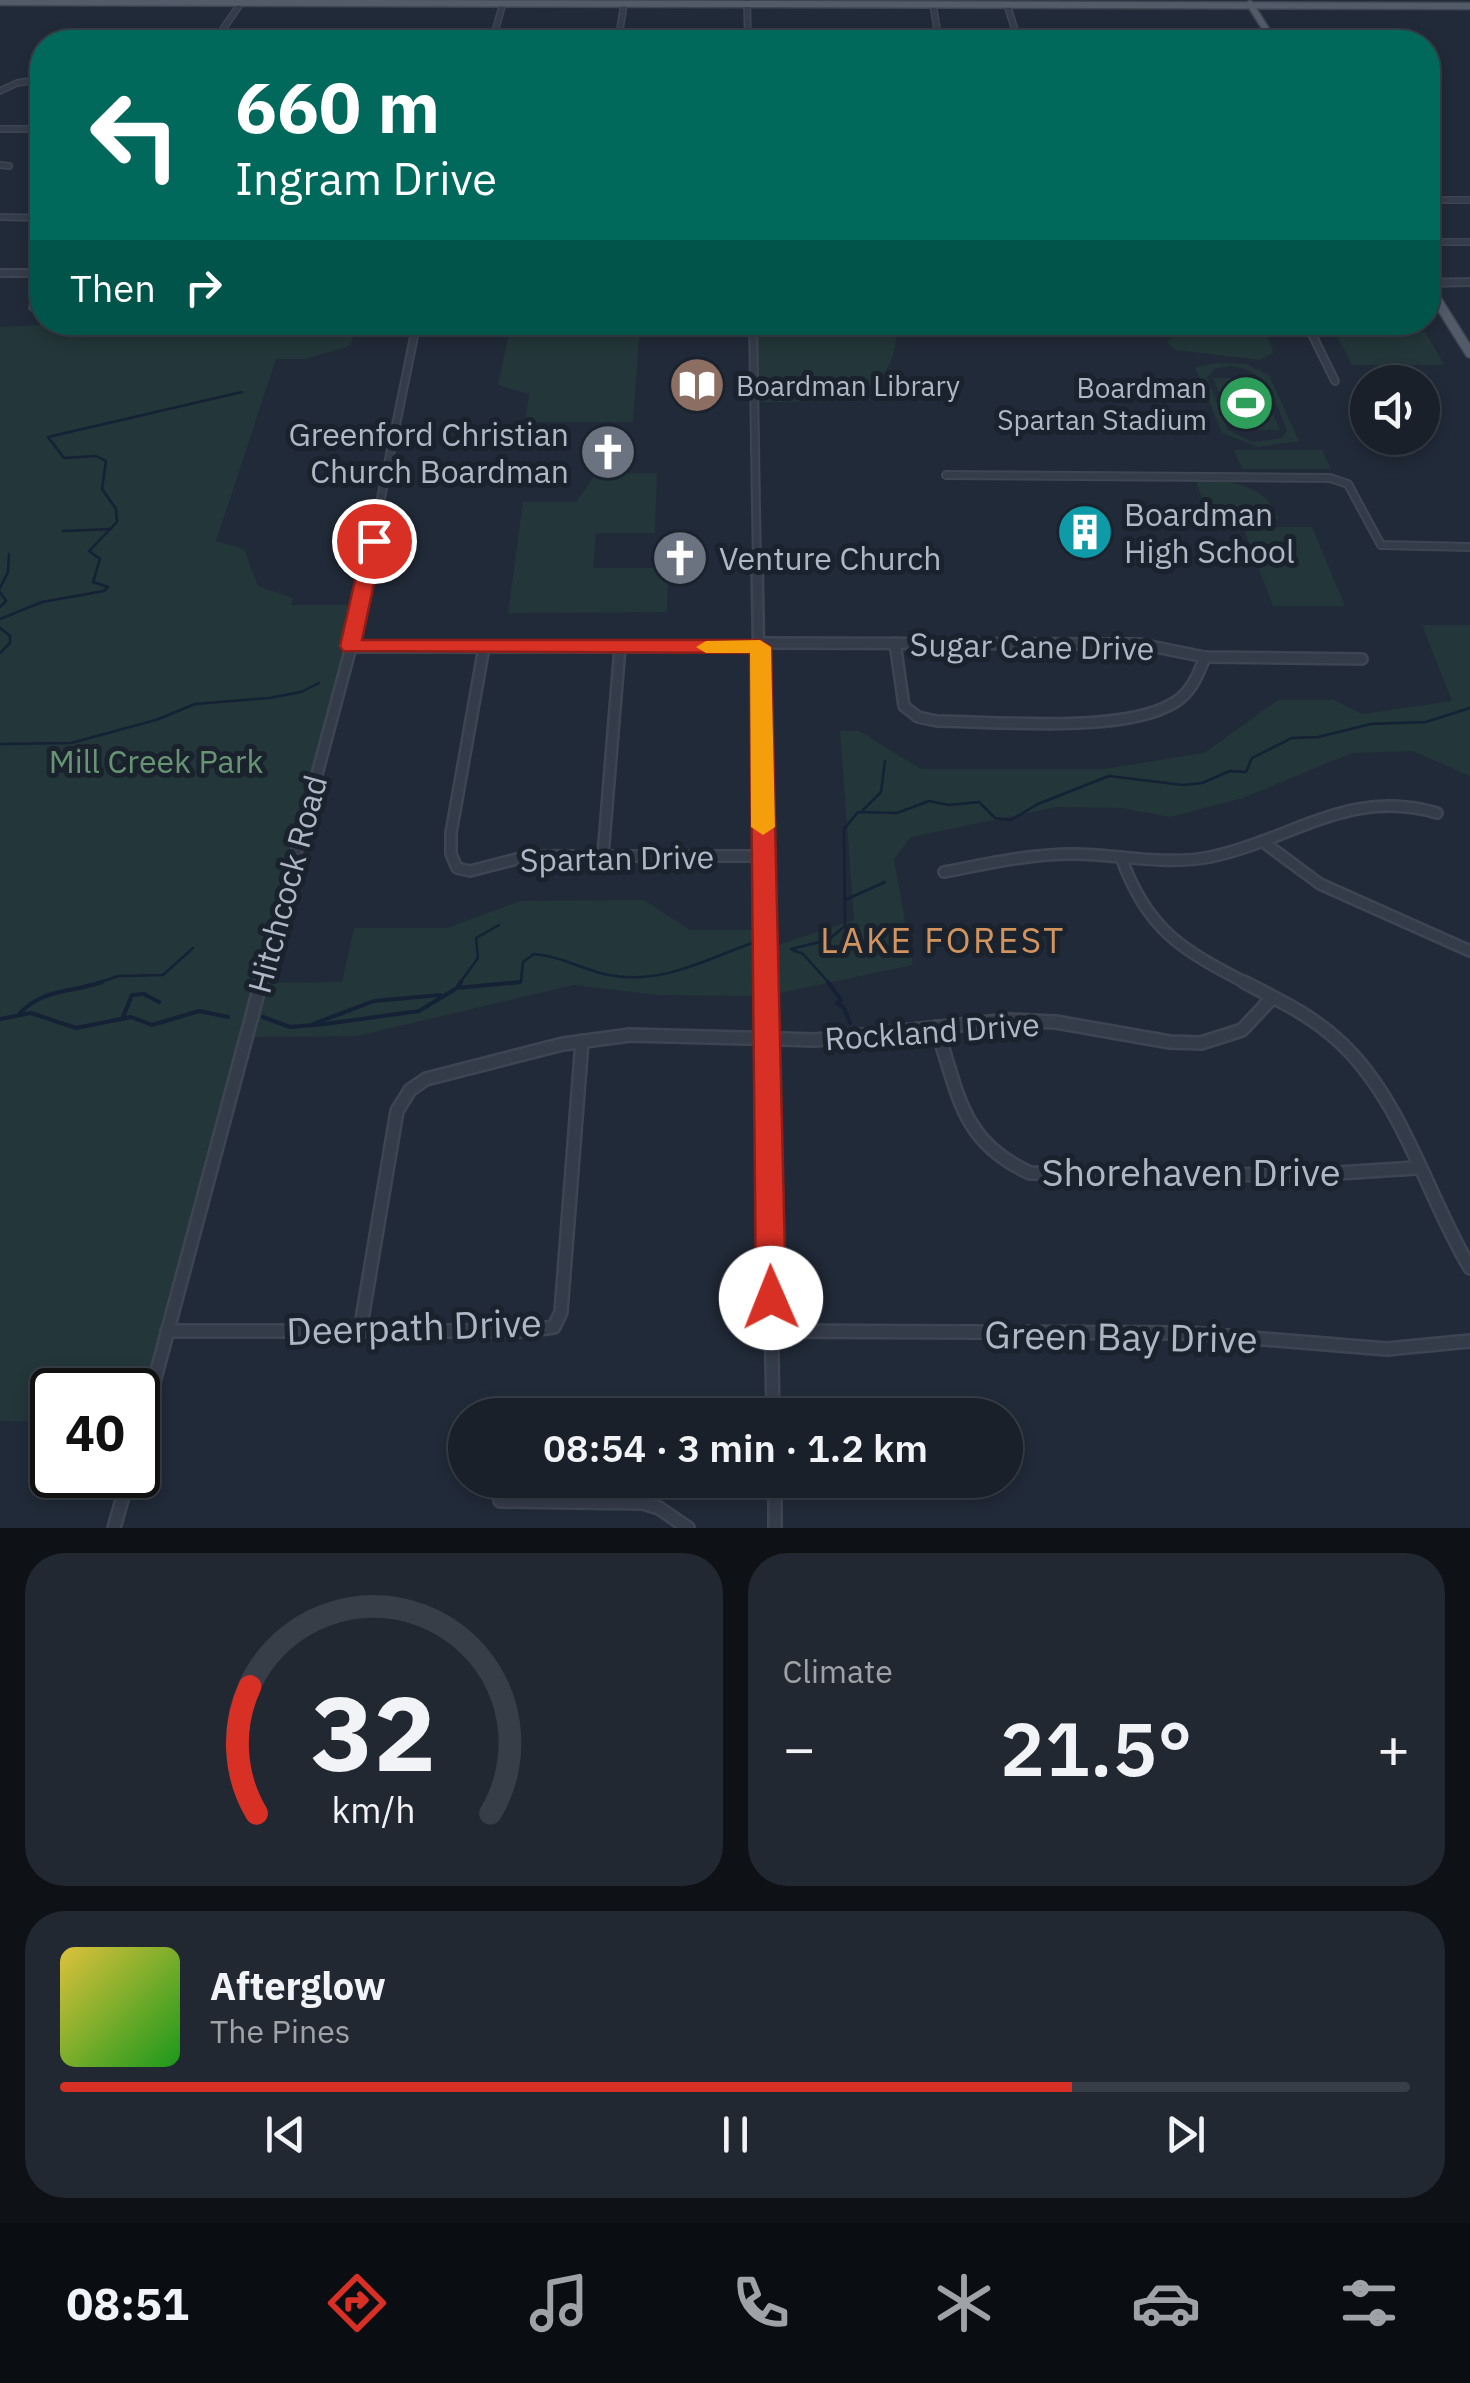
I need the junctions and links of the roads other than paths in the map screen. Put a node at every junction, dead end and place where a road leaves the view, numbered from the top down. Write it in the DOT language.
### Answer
graph roads {
  1 [pos="68,1"];
  2 [pos="242,1"];
  3 [pos="0,2"];
  4 [pos="653,2"];
  5 [pos="747,2"];
  6 [pos="793,2"];
  7 [pos="994,2"];
  8 [pos="1060,2"];
  9 [pos="1126,2"];
  10 [pos="503,3"];
  11 [pos="930,3"];
  12 [pos="1249,3"];
  13 [pos="1427,3"];
  14 [pos="624,4"];
  15 [pos="1006,5"];
  16 [pos="1297,6"];
  17 [pos="1470,6"];
  18 [pos="1258,16"];
  19 [pos="222,30"];
  20 [pos="495,30"];
  21 [pos="621,30"];
  22 [pos="748,30"];
  23 [pos="937,30"];
  24 [pos="1015,30"];
  25 [pos="1267,30"];
  26 [pos="30,81"];
  27 [pos="0,90"];
  28 [pos="0,129"];
  29 [pos="30,129"];
  30 [pos="0,165"];
  31 [pos="9,166"];
  32 [pos="1440,200"];
  33 [pos="1470,200"];
  34 [pos="0,217"];
  35 [pos="30,218"];
  36 [pos="1440,242"];
  37 [pos="1470,242"];
  38 [pos="0,272"];
  39 [pos="30,272"];
  40 [pos="1470,282"];
  41 [pos="1440,283"];
  42 [pos="1440,304"];
  43 [pos="413,335"];
  44 [pos="753,335"];
  45 [pos="1312,335"];
  46 [pos="1470,353"];
  47 [pos="1335,380"];
  48 [pos="946,475"];
  49 [pos="1470,548"];
  50 [pos="895,643"];
  51 [pos="760,645"];
  52 [pos="350,646"];
  53 [pos="484,647"];
  54 [pos="620,647"];
  55 [pos="1205,657"];
  56 [pos="1362,659"];
  57 [pos="1437,814"];
  58 [pos="1262,841"];
  59 [pos="603,856"];
  60 [pos="764,856"];
  61 [pos="1120,857"];
  62 [pos="944,872"];
  63 [pos="1470,951"];
  64 [pos="1272,998"];
  65 [pos="936,1027"];
  66 [pos="767,1040"];
  67 [pos="582,1042"];
  68 [pos="1414,1168"];
  69 [pos="1470,1268"];
  70 [pos="167,1330"];
  71 [pos="360,1330"];
  72 [pos="772,1331"];
  73 [pos="1470,1341"];
  74 [pos="157,1368"];
  75 [pos="773,1398"];
  76 [pos="122,1498"];
  77 [pos="775,1498"];
  78 [pos="500,1501"];
  79 [pos="114,1528"];
  80 [pos="688,1528"];
  81 [pos="776,1528"];
  1 -- 2 [label="main road"];
  1 -- 3 [label="main road"];
  2 -- 10 [label="main road"];
  2 -- 19 [label="street"];
  4 -- 5 [label="main road"];
  4 -- 14 [label="main road"];
  5 -- 6 [label="main road"];
  5 -- 22 [label="street"];
  6 -- 11 [label="main road"];
  7 -- 11 [label="main road"];
  7 -- 15 [label="main road"];
  8 -- 9 [label="main road"];
  8 -- 15 [label="main road"];
  9 -- 12 [label="main road"];
  10 -- 14 [label="main road"];
  10 -- 20 [label="street"];
  11 -- 23 [label="street"];
  12 -- 16 [label="main road"];
  12 -- 18 [label="main road"];
  13 -- 16 [label="main road"];
  13 -- 17 [label="main road"];
  14 -- 21 [label="street"];
  15 -- 24 [label="street"];
  16 -- 18 [label="main road"];
  18 -- 25 [label="main road"];
  26 -- 27 [label="street"];
  28 -- 29 [label="street"];
  30 -- 31 [label="street"];
  32 -- 33 [label="street"];
  34 -- 35 [label="street"];
  36 -- 37 [label="street"];
  38 -- 39 [label="street"];
  40 -- 41 [label="street"];
  42 -- 46 [label="main road"];
  43 -- 52 [label="street, Hitchcock Road"];
  44 -- 51 [label="street"];
  45 -- 47 [label="street"];
  48 -- 49 [label="street"];
  50 -- 51 [label="street, Sugar Cane Drive"];
  50 -- 55 [label="street, Sugar Cane Drive"];
  50 -- 55 [label="street"];
  51 -- 54 [label="street"];
  51 -- 60 [label="street"];
  52 -- 53 [label="street"];
  52 -- 70 [label="street, Hitchcock Road"];
  53 -- 54 [label="street"];
  53 -- 59 [label="street, Spartan Drive"];
  54 -- 59 [label="street"];
  55 -- 56 [label="street, Sugar Cane Drive"];
  57 -- 58 [label="street"];
  58 -- 61 [label="street"];
  58 -- 63 [label="street"];
  59 -- 60 [label="street, Spartan Drive"];
  60 -- 66 [label="street"];
  61 -- 62 [label="street"];
  61 -- 64 [label="street"];
  64 -- 65 [label="street, Rockland Drive"];
  64 -- 68 [label="street"];
  65 -- 66 [label="street, Rockland Drive"];
  65 -- 68 [label="street, Shorehaven Drive"];
  66 -- 67 [label="street, Rockland Drive"];
  66 -- 72 [label="street"];
  67 -- 71 [label="street, Rockland Drive"];
  67 -- 71 [label="street, Deerpath Drive"];
  68 -- 69 [label="street"];
  70 -- 71 [label="street, Deerpath Drive"];
  70 -- 74 [label="street, Hitchcock Road"];
  72 -- 73 [label="street, Green Bay Drive"];
  72 -- 75 [label="street"];
  76 -- 79 [label="street"];
  77 -- 81 [label="street"];
  78 -- 80 [label="street"];
}
